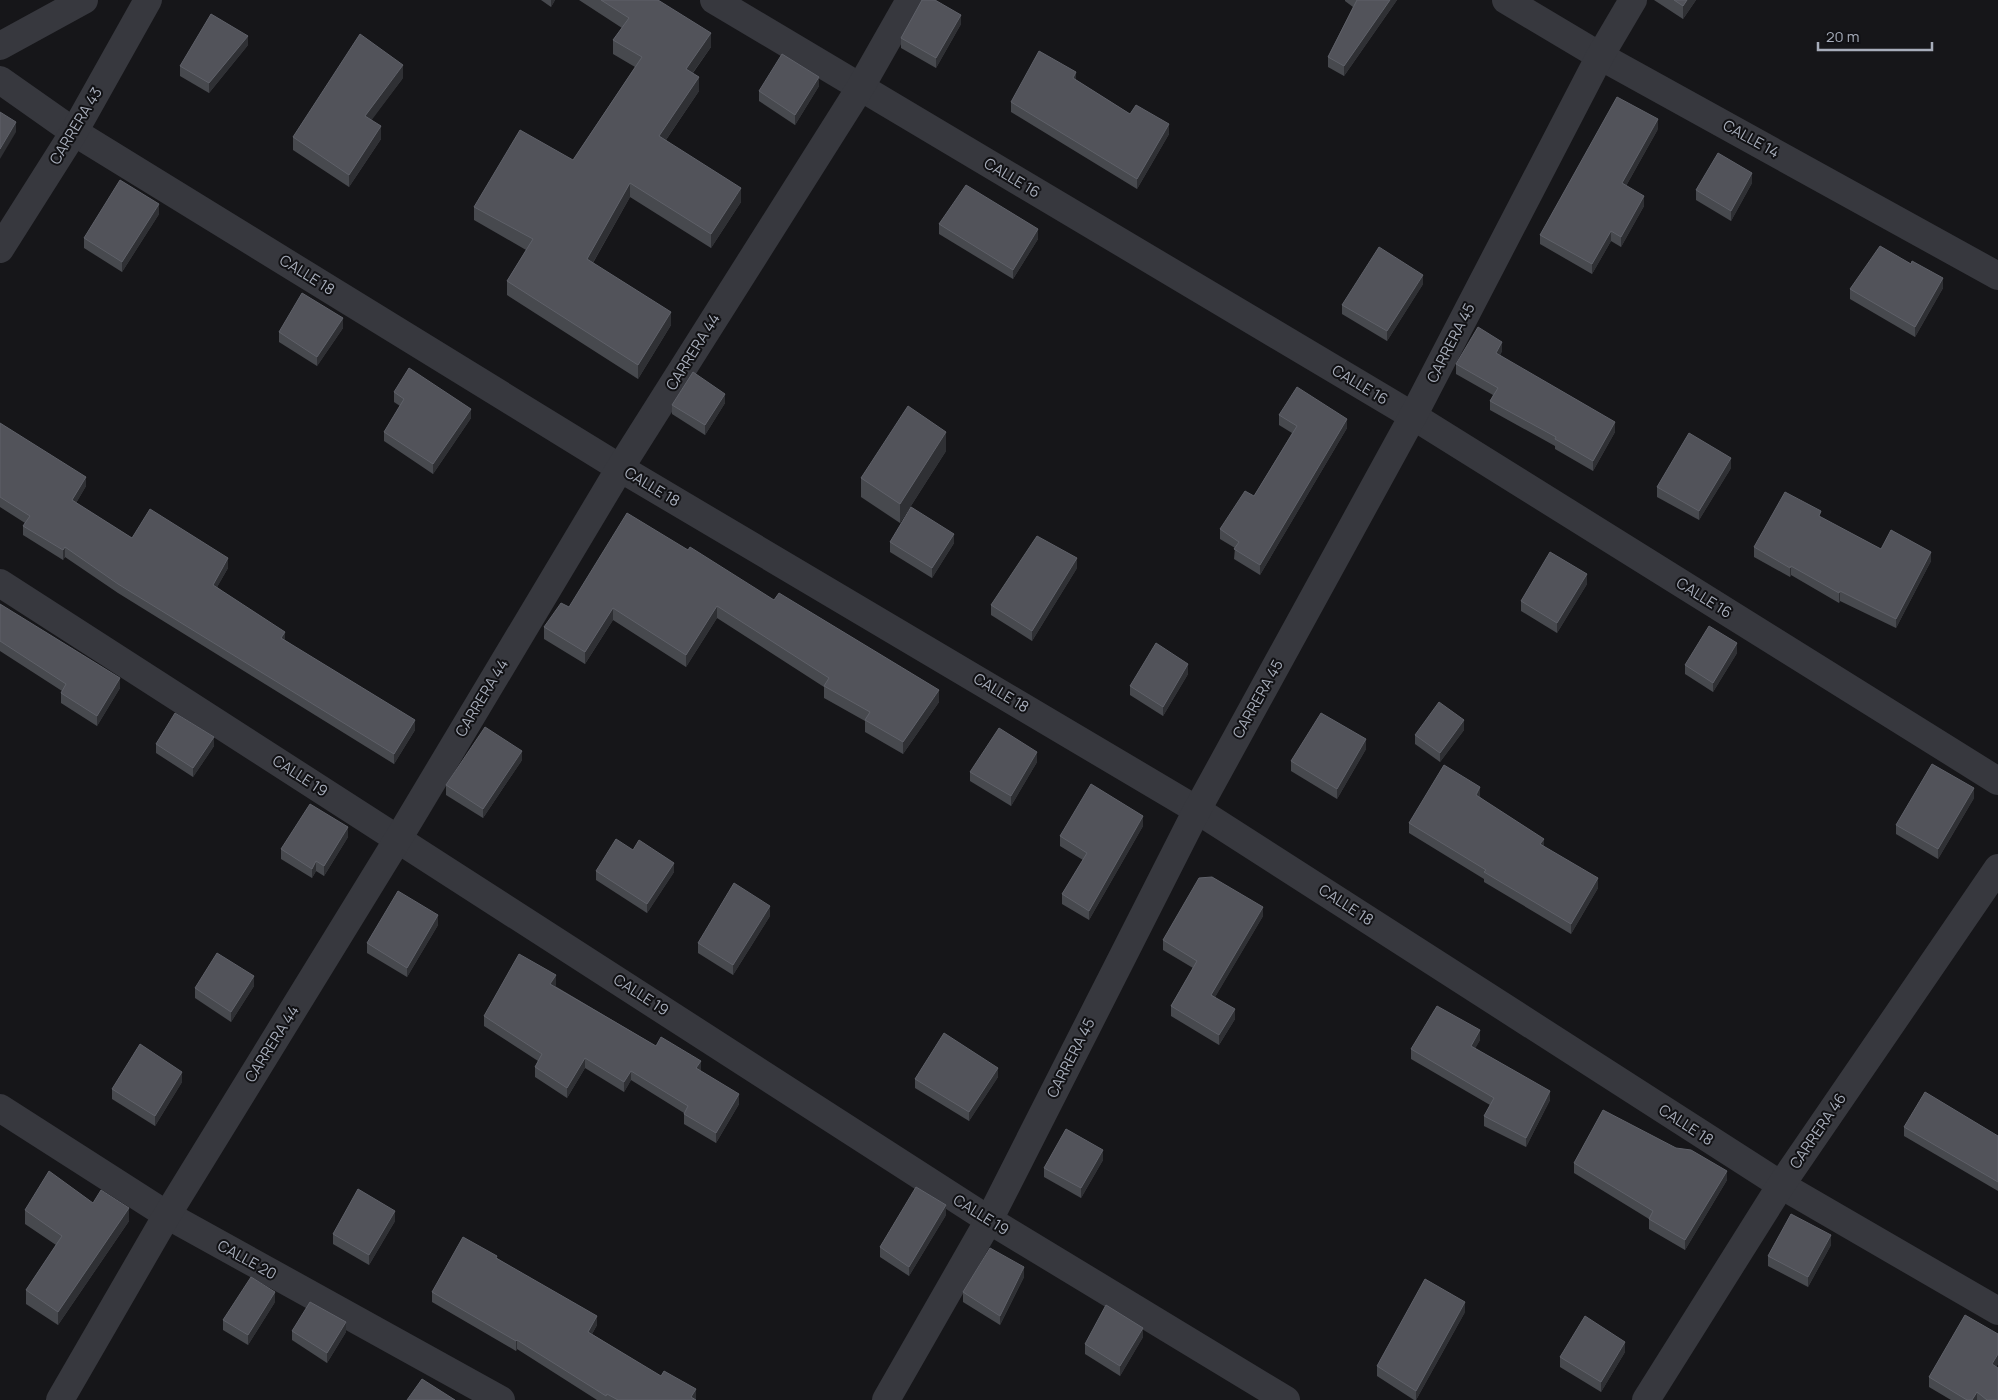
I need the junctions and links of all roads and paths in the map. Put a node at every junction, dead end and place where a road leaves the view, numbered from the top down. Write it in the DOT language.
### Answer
graph roads {
  1 [pos="84,0"];
  2 [pos="148,0"];
  3 [pos="714,0"];
  4 [pos="910,0"];
  5 [pos="1506,0"];
  6 [pos="1633,0"];
  7 [pos="0,46"];
  8 [pos="1600,56"];
  9 [pos="0,80"];
  10 [pos="860,88"];
  11 [pos="74,132"];
  12 [pos="0,249"];
  13 [pos="1998,276"];
  14 [pos="1413,416"];
  15 [pos="620,468"];
  16 [pos="0,583"];
  17 [pos="1998,781"];
  18 [pos="1197,810"];
  19 [pos="398,839"];
  20 [pos="1998,868"];
  21 [pos="0,1108"];
  22 [pos="1781,1186"];
  23 [pos="167,1215"];
  24 [pos="988,1220"];
  25 [pos="1998,1312"];
  26 [pos="60,1400"];
  27 [pos="501,1400"];
  28 [pos="886,1400"];
  29 [pos="1286,1400"];
  30 [pos="1646,1400"];
  1 -- 7 [label="street"];
  2 -- 11 [label="street, CARRERA 43"];
  3 -- 10 [label="street, CALLE 16"];
  4 -- 10 [label="street, CARRERA 44"];
  5 -- 8 [label="street, CALLE 14"];
  6 -- 8 [label="street, CARRERA 45"];
  8 -- 13 [label="street, CALLE 14"];
  8 -- 14 [label="street, CARRERA 45"];
  9 -- 11 [label="street, CALLE 18"];
  10 -- 14 [label="street, CALLE 16"];
  10 -- 15 [label="street, CARRERA 44"];
  11 -- 12 [label="street, CARRERA 43"];
  11 -- 15 [label="street, CALLE 18"];
  14 -- 17 [label="street, CALLE 16"];
  14 -- 18 [label="street, CARRERA 45"];
  15 -- 18 [label="street, CALLE 18"];
  15 -- 19 [label="street, CARRERA 44"];
  16 -- 19 [label="street, CALLE 19"];
  18 -- 22 [label="street, CALLE 18"];
  18 -- 24 [label="street, CARRERA 45"];
  19 -- 23 [label="street, CARRERA 44"];
  19 -- 24 [label="street, CALLE 19"];
  20 -- 22 [label="street, CARRERA 46"];
  21 -- 23 [label="street, CALLE 20"];
  22 -- 25 [label="street, CALLE 18"];
  22 -- 30 [label="street, CARRERA 46"];
  23 -- 26 [label="street, CARRERA 44"];
  23 -- 27 [label="street, CALLE 20"];
  24 -- 28 [label="street, CARRERA 45"];
  24 -- 29 [label="street, CALLE 19"];
}
